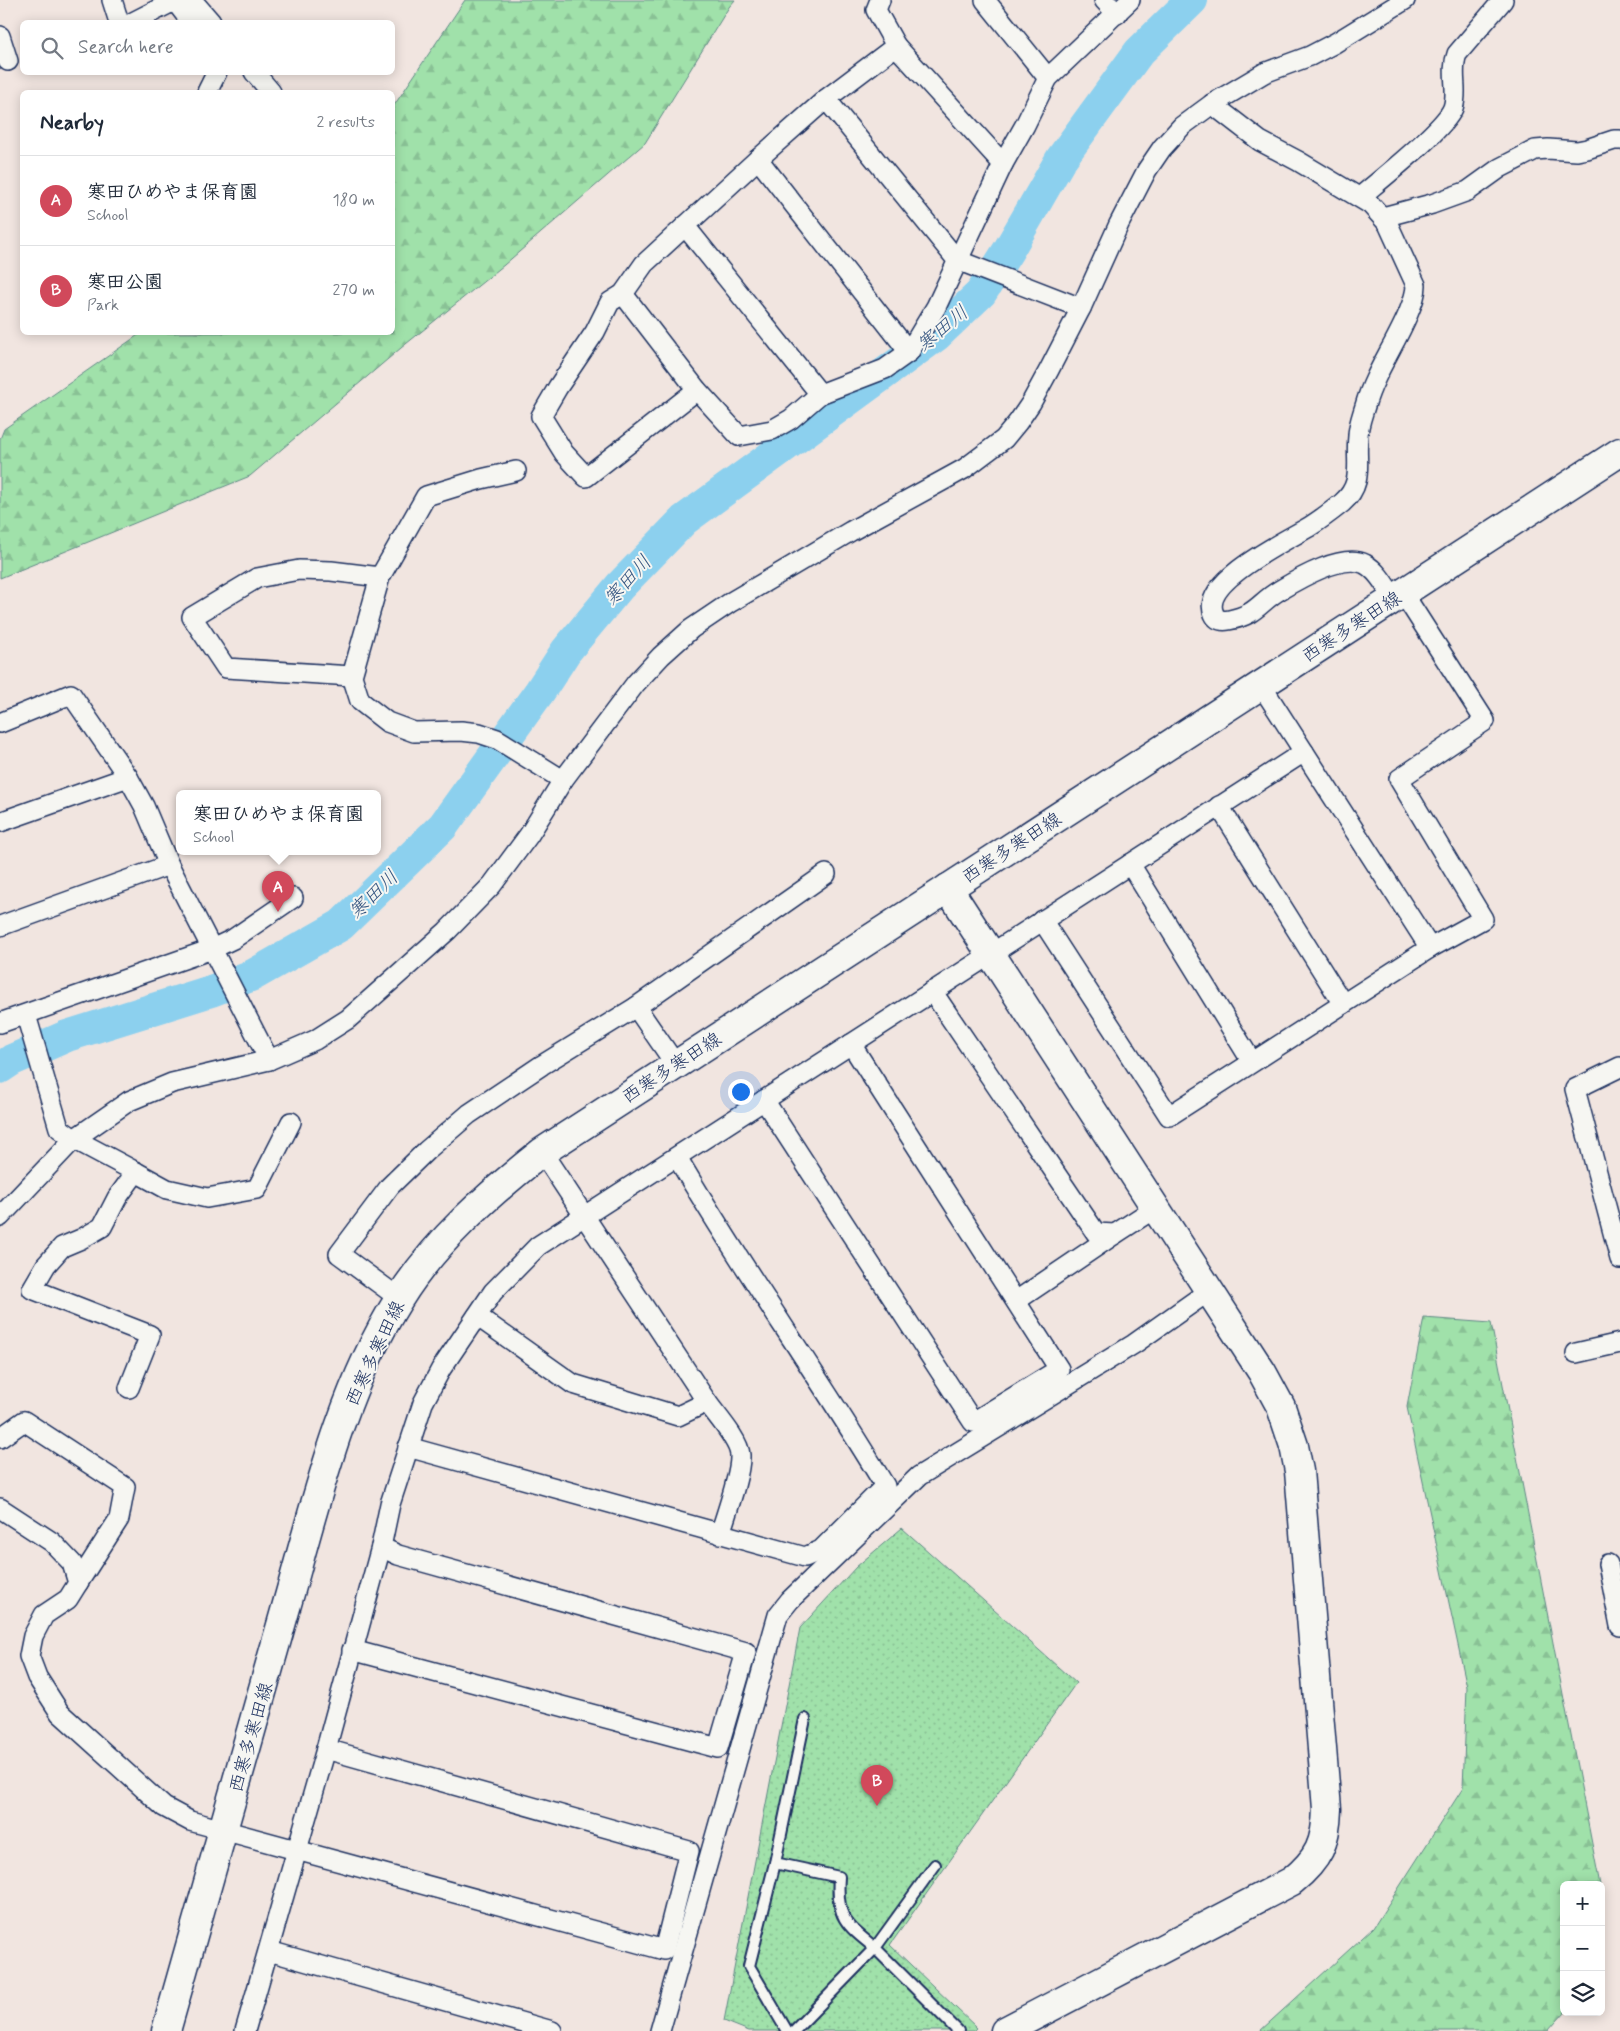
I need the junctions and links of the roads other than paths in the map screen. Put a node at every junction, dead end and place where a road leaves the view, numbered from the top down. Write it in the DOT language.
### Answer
graph roads {
  1 [pos="112,0"];
  2 [pos="181,0"];
  3 [pos="880,0"];
  4 [pos="985,0"];
  5 [pos="1104,0"];
  6 [pos="1130,0"];
  7 [pos="1405,0"];
  8 [pos="1503,0"];
  9 [pos="1116,14"];
  10 [pos="118,20"];
  11 [pos="137,20"];
  12 [pos="190,20"];
  13 [pos="208,20"];
  14 [pos="0,36"];
  15 [pos="896,46"];
  16 [pos="10,60"];
  17 [pos="216,75"];
  18 [pos="257,75"];
  19 [pos="1048,78"];
  20 [pos="208,90"];
  21 [pos="269,90"];
  22 [pos="826,99"];
  23 [pos="1212,104"];
  24 [pos="1620,140"];
  25 [pos="758,159"];
  26 [pos="1003,164"];
  27 [pos="1360,197"];
  28 [pos="1383,217"];
  29 [pos="685,226"];
  30 [pos="957,260"];
  31 [pos="623,294"];
  32 [pos="1081,308"];
  33 [pos="909,352"];
  34 [pos="697,390"];
  35 [pos="820,394"];
  36 [pos="1620,452"];
  37 [pos="516,471"];
  38 [pos="380,577"];
  39 [pos="1398,596"];
  40 [pos="352,676"];
  41 [pos="1261,684"];
  42 [pos="0,723"];
  43 [pos="1304,752"];
  44 [pos="128,777"];
  45 [pos="563,780"];
  46 [pos="1219,806"];
  47 [pos="0,822"];
  48 [pos="1130,864"];
  49 [pos="169,865"];
  50 [pos="826,874"];
  51 [pos="948,888"];
  52 [pos="293,898"];
  53 [pos="1042,920"];
  54 [pos="0,926"];
  55 [pos="1430,948"];
  56 [pos="212,949"];
  57 [pos="991,954"];
  58 [pos="932,992"];
  59 [pos="1343,1004"];
  60 [pos="636,1007"];
  61 [pos="26,1015"];
  62 [pos="0,1024"];
  63 [pos="851,1044"];
  64 [pos="269,1060"];
  65 [pos="1252,1062"];
  66 [pos="676,1064"];
  67 [pos="1620,1068"];
  68 [pos="764,1100"];
  69 [pos="291,1122"];
  70 [pos="74,1138"];
  71 [pos="542,1152"];
  72 [pos="677,1156"];
  73 [pos="136,1172"];
  74 [pos="1155,1208"];
  75 [pos="585,1216"];
  76 [pos="0,1217"];
  77 [pos="1115,1234"];
  78 [pos="1620,1259"];
  79 [pos="1209,1291"];
  80 [pos="399,1298"];
  81 [pos="1016,1301"];
  82 [pos="477,1316"];
  83 [pos="1620,1342"];
  84 [pos="1576,1353"];
  85 [pos="129,1388"];
  86 [pos="707,1402"];
  87 [pos="0,1438"];
  88 [pos="408,1447"];
  89 [pos="0,1508"];
  90 [pos="720,1534"];
  91 [pos="381,1548"];
  92 [pos="1608,1564"];
  93 [pos="78,1582"];
  94 [pos="1620,1626"];
  95 [pos="352,1650"];
  96 [pos="805,1719"];
  97 [pos="326,1749"];
  98 [pos="223,1829"];
  99 [pos="296,1849"];
  100 [pos="775,1863"];
  101 [pos="935,1865"];
  102 [pos="875,1948"];
  103 [pos="269,1951"];
  104 [pos="166,2031"];
  105 [pos="245,2031"];
  106 [pos="552,2031"];
  107 [pos="660,2031"];
  108 [pos="787,2031"];
  109 [pos="794,2031"];
  110 [pos="958,2031"];
  111 [pos="1005,2031"];
  1 -- 10 [label="street"];
  2 -- 11 [label="street"];
  2 -- 12 [label="street"];
  2 -- 13 [label="street"];
  3 -- 15 [label="street"];
  4 -- 19 [label="street"];
  5 -- 9 [label="street"];
  6 -- 9 [label="street"];
  7 -- 23 [label="street"];
  8 -- 27 [label="street"];
  9 -- 19 [label="street"];
  14 -- 16 [label="street"];
  15 -- 22 [label="street"];
  15 -- 26 [label="street"];
  17 -- 20 [label="street"];
  18 -- 21 [label="street"];
  19 -- 26 [label="street"];
  22 -- 25 [label="street"];
  22 -- 30 [label="street"];
  23 -- 27 [label="street"];
  23 -- 32 [label="street"];
  24 -- 28 [label="street"];
  25 -- 29 [label="street"];
  25 -- 33 [label="street"];
  26 -- 30 [label="street"];
  27 -- 28 [label="street"];
  28 -- 39 [label="street"];
  29 -- 31 [label="street"];
  29 -- 35 [label="street"];
  30 -- 32 [label="street"];
  30 -- 33 [label="street"];
  31 -- 34 [label="street"];
  31 -- 34 [label="street"];
  32 -- 45 [label="street"];
  33 -- 35 [label="street"];
  34 -- 35 [label="street"];
  36 -- 39 [label="main road, 西寒多寒田線"];
  37 -- 38 [label="street"];
  38 -- 40 [label="street"];
  38 -- 40 [label="street"];
  39 -- 41 [label="main road, 西寒多寒田線"];
  39 -- 55 [label="street"];
  40 -- 45 [label="street"];
  41 -- 43 [label="street"];
  41 -- 51 [label="main road, 西寒多寒田線"];
  42 -- 44 [label="street"];
  43 -- 46 [label="street"];
  43 -- 55 [label="street"];
  44 -- 47 [label="street"];
  44 -- 49 [label="street"];
  45 -- 64 [label="street"];
  46 -- 48 [label="street"];
  46 -- 59 [label="street"];
  48 -- 53 [label="street"];
  48 -- 65 [label="street"];
  49 -- 54 [label="street"];
  49 -- 56 [label="street"];
  50 -- 60 [label="street"];
  51 -- 57 [label="main road"];
  51 -- 66 [label="main road, 西寒多寒田線"];
  52 -- 56 [label="street"];
  53 -- 57 [label="street"];
  53 -- 65 [label="street"];
  55 -- 59 [label="street"];
  56 -- 61 [label="street"];
  56 -- 64 [label="street"];
  57 -- 58 [label="street"];
  57 -- 74 [label="main road"];
  58 -- 63 [label="street"];
  58 -- 77 [label="street"];
  59 -- 65 [label="street"];
  60 -- 66 [label="street"];
  60 -- 80 [label="street"];
  61 -- 62 [label="street"];
  61 -- 70 [label="street"];
  63 -- 68 [label="street"];
  63 -- 81 [label="street"];
  64 -- 70 [label="street"];
  66 -- 71 [label="main road, 西寒多寒田線"];
  67 -- 78 [label="street"];
  68 -- 72 [label="street"];
  68 -- 81 [label="street"];
  69 -- 73 [label="street"];
  70 -- 73 [label="street"];
  70 -- 76 [label="street"];
  71 -- 75 [label="street"];
  71 -- 80 [label="main road, 西寒多寒田線"];
  72 -- 75 [label="street"];
  72 -- 90 [label="street"];
  73 -- 85 [label="street"];
  74 -- 77 [label="street"];
  74 -- 79 [label="main road"];
  75 -- 82 [label="street"];
  75 -- 86 [label="street"];
  77 -- 81 [label="street"];
  79 -- 107 [label="street"];
  79 -- 111 [label="main road"];
  80 -- 98 [label="main road, 西寒多寒田線"];
  82 -- 86 [label="street"];
  82 -- 88 [label="street"];
  83 -- 84 [label="street"];
  86 -- 90 [label="street"];
  87 -- 93 [label="street"];
  88 -- 90 [label="street"];
  88 -- 91 [label="street"];
  89 -- 93 [label="street"];
  91 -- 95 [label="street"];
  91 -- 95 [label="street"];
  92 -- 94 [label="street"];
  93 -- 98 [label="street"];
  95 -- 97 [label="street"];
  96 -- 100 [label="lane"];
  97 -- 99 [label="street"];
  97 -- 99 [label="street"];
  98 -- 99 [label="street"];
  98 -- 104 [label="main road, 西寒多寒田線"];
  99 -- 103 [label="street"];
  100 -- 102 [label="lane"];
  100 -- 108 [label="lane"];
  101 -- 102 [label="lane"];
  102 -- 109 [label="lane"];
  102 -- 110 [label="lane"];
  103 -- 105 [label="street"];
  103 -- 106 [label="street"];
}
